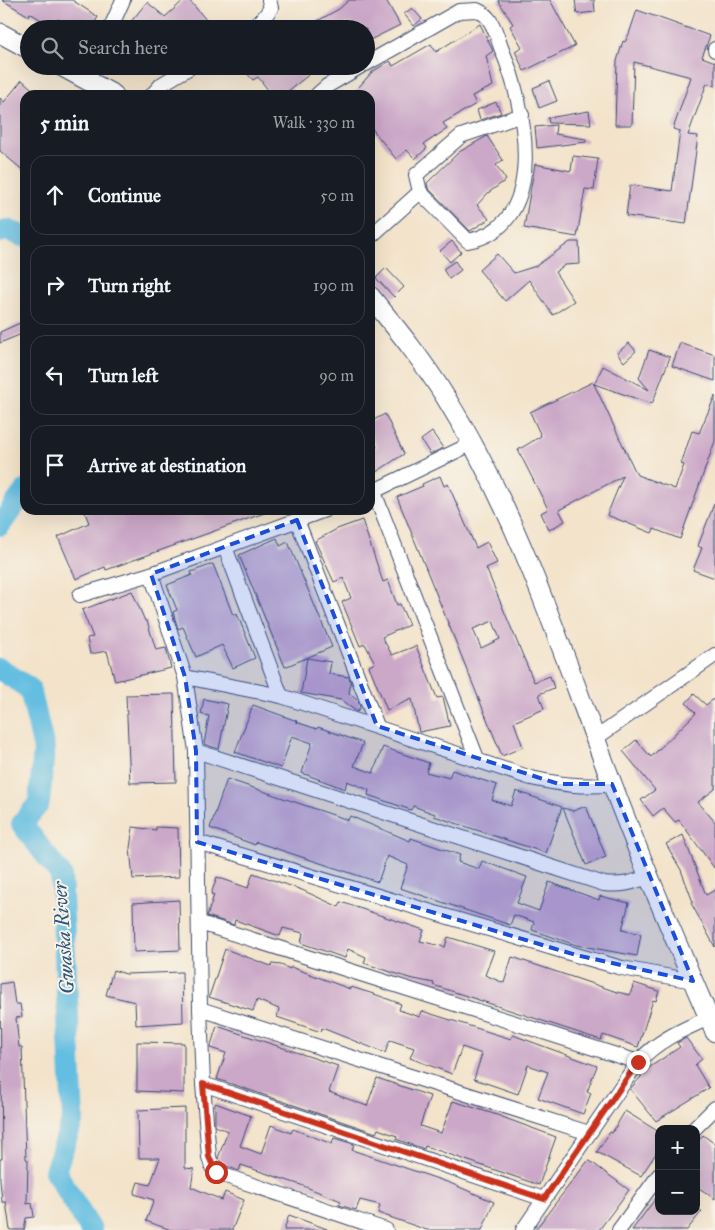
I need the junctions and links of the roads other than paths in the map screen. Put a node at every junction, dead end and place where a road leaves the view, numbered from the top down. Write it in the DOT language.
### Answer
graph roads {
  1 [pos="123,0"];
  2 [pos="269,0"];
  3 [pos="114,20"];
  4 [pos="262,20"];
  5 [pos="0,33"];
  6 [pos="20,44"];
  7 [pos="375,59"];
  8 [pos="93,75"];
  9 [pos="177,75"];
  10 [pos="346,75"];
  11 [pos="109,90"];
  12 [pos="157,90"];
  13 [pos="323,90"];
  14 [pos="522,115"];
  15 [pos="420,192"];
  16 [pos="375,232"];
  17 [pos="375,302"];
  18 [pos="473,443"];
  19 [pos="375,491"];
  20 [pos="375,500"];
  21 [pos="311,515"];
  22 [pos="297,520"];
  23 [pos="225,547"];
  24 [pos="151,574"];
  25 [pos="80,595"];
  26 [pos="715,655"];
  27 [pos="185,677"];
  28 [pos="281,696"];
  29 [pos="377,726"];
  30 [pos="596,738"];
  31 [pos="196,751"];
  32 [pos="478,761"];
  33 [pos="612,784"];
  34 [pos="197,842"];
  35 [pos="648,876"];
  36 [pos="200,923"];
  37 [pos="693,981"];
  38 [pos="200,1009"];
  39 [pos="712,1025"];
  40 [pos="638,1062"];
  41 [pos="203,1084"];
  42 [pos="715,1108"];
  43 [pos="698,1125"];
  44 [pos="589,1133"];
  45 [pos="655,1180"];
  46 [pos="544,1199"];
  47 [pos="386,1230"];
  48 [pos="523,1230"];
  49 [pos="619,1230"];
  1 -- 3 [label="street"];
  2 -- 4 [label="street"];
  5 -- 6 [label="street"];
  7 -- 14 [label="street"];
  8 -- 11 [label="street"];
  9 -- 12 [label="street"];
  10 -- 13 [label="street"];
  14 -- 15 [label="street"];
  14 -- 15 [label="street"];
  15 -- 16 [label="street"];
  17 -- 18 [label="street"];
  18 -- 19 [label="street"];
  18 -- 30 [label="street"];
  20 -- 32 [label="street"];
  21 -- 22 [label="street"];
  22 -- 23 [label="street"];
  22 -- 29 [label="street"];
  23 -- 24 [label="street"];
  23 -- 28 [label="street"];
  24 -- 25 [label="street"];
  24 -- 27 [label="street"];
  26 -- 30 [label="street"];
  27 -- 28 [label="street"];
  27 -- 31 [label="street"];
  28 -- 29 [label="street"];
  29 -- 32 [label="street"];
  30 -- 33 [label="street"];
  31 -- 34 [label="street"];
  31 -- 35 [label="street"];
  32 -- 33 [label="street"];
  33 -- 35 [label="street"];
  34 -- 36 [label="street"];
  34 -- 37 [label="street"];
  35 -- 37 [label="street"];
  36 -- 38 [label="street"];
  36 -- 40 [label="street"];
  37 -- 39 [label="street"];
  38 -- 41 [label="street"];
  38 -- 44 [label="street"];
  39 -- 40 [label="street"];
  40 -- 44 [label="street"];
  41 -- 46 [label="street"];
  41 -- 47 [label="street"];
  42 -- 43 [label="street"];
  44 -- 46 [label="street"];
  45 -- 49 [label="street"];
  46 -- 48 [label="street"];
}
